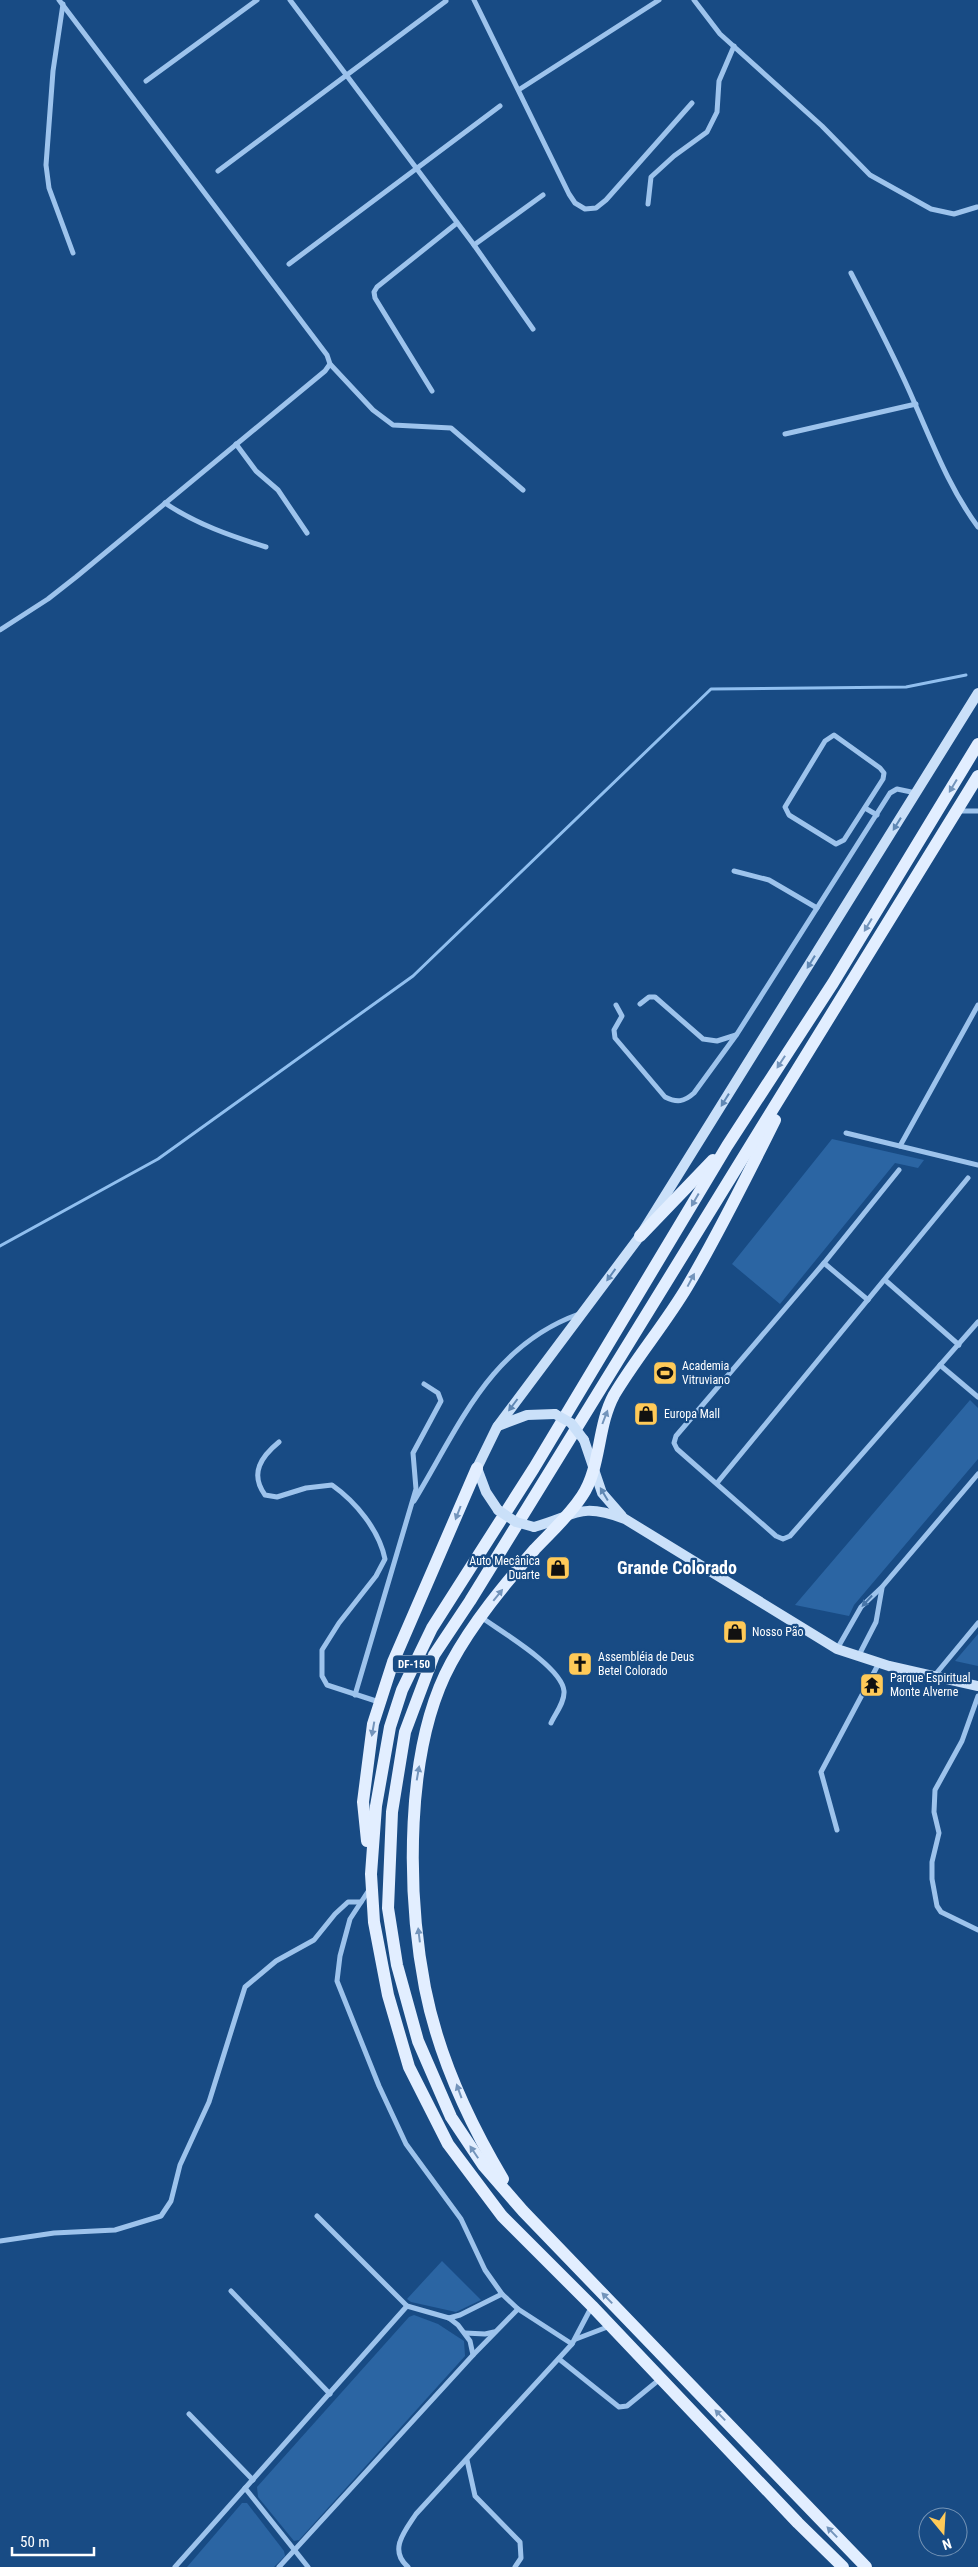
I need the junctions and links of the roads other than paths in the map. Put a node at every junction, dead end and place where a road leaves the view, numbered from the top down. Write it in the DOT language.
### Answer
graph roads {
  1 [pos="257,0"];
  2 [pos="290,0"];
  3 [pos="474,0"];
  4 [pos="659,0"];
  5 [pos="694,0"];
  6 [pos="446,1"];
  7 [pos="61,2"];
  8 [pos="734,46"];
  9 [pos="346,74"];
  10 [pos="146,81"];
  11 [pos="520,89"];
  12 [pos="692,103"];
  13 [pos="500,106"];
  14 [pos="416,170"];
  15 [pos="218,171"];
  16 [pos="543,195"];
  17 [pos="648,204"];
  18 [pos="977,207"];
  19 [pos="457,223"];
  20 [pos="474,245"];
  21 [pos="72,253"];
  22 [pos="289,264"];
  23 [pos="851,273"];
  24 [pos="533,329"];
  25 [pos="330,364"];
  26 [pos="432,391"];
  27 [pos="916,404"];
  28 [pos="785,434"];
  29 [pos="236,444"];
  30 [pos="524,490"];
  31 [pos="165,503"];
  32 [pos="978,527"];
  33 [pos="307,532"];
  34 [pos="266,547"];
  35 [pos="0,630"];
  36 [pos="978,693"];
  37 [pos="978,744"];
  38 [pos="978,776"];
  39 [pos="916,793"];
  40 [pos="864,808"];
  41 [pos="957,811"];
  42 [pos="978,811"];
  43 [pos="877,815"];
  44 [pos="734,871"];
  45 [pos="817,908"];
  46 [pos="640,1004"];
  47 [pos="616,1005"];
  48 [pos="978,1005"];
  49 [pos="737,1034"];
  50 [pos="816,1040"];
  51 [pos="846,1133"];
  52 [pos="727,1146"];
  53 [pos="900,1146"];
  54 [pos="978,1166"];
  55 [pos="899,1170"];
  56 [pos="968,1178"];
  57 [pos="640,1236"];
  58 [pos="824,1262"];
  59 [pos="885,1280"];
  60 [pos="868,1300"];
  61 [pos="585,1312"];
  62 [pos="978,1322"];
  63 [pos="959,1345"];
  64 [pos="940,1365"];
  65 [pos="424,1384"];
  66 [pos="978,1397"];
  67 [pos="497,1427"];
  68 [pos="279,1442"];
  69 [pos="593,1464"];
  70 [pos="477,1468"];
  71 [pos="978,1474"];
  72 [pos="717,1483"];
  73 [pos="411,1506"];
  74 [pos="567,1515"];
  75 [pos="625,1519"];
  76 [pos="882,1587"];
  77 [pos="481,1617"];
  78 [pos="978,1623"];
  79 [pos="837,1649"];
  80 [pos="858,1657"];
  81 [pos="879,1663"];
  82 [pos="935,1675"];
  83 [pos="978,1686"];
  84 [pos="356,1695"];
  85 [pos="978,1696"];
  86 [pos="380,1702"];
  87 [pos="550,1724"];
  88 [pos="836,1830"];
  89 [pos="372,1880"];
  90 [pos="361,1902"];
  91 [pos="978,1930"];
  92 [pos="523,2211"];
  93 [pos="317,2216"];
  94 [pos="0,2241"];
  95 [pos="231,2291"];
  96 [pos="502,2294"];
  97 [pos="407,2306"];
  98 [pos="592,2306"];
  99 [pos="518,2309"];
  100 [pos="449,2318"];
  101 [pos="611,2326"];
  102 [pos="495,2332"];
  103 [pos="465,2333"];
  104 [pos="576,2339"];
  105 [pos="572,2344"];
  106 [pos="473,2355"];
  107 [pos="559,2359"];
  108 [pos="660,2379"];
  109 [pos="330,2394"];
  110 [pos="189,2414"];
  111 [pos="467,2460"];
  112 [pos="253,2480"];
  113 [pos="245,2488"];
  114 [pos="296,2550"];
  115 [pos="175,2567"];
  116 [pos="280,2567"];
  117 [pos="308,2567"];
  118 [pos="408,2567"];
  119 [pos="515,2567"];
  120 [pos="843,2567"];
  121 [pos="866,2567"];
  1 -- 10 [label="street"];
  2 -- 9 [label="street"];
  3 -- 11 [label="street"];
  4 -- 11 [label="street"];
  5 -- 8 [label="street"];
  6 -- 9 [label="street"];
  7 -- 21 [label="street"];
  7 -- 25 [label="street"];
  8 -- 17 [label="street"];
  8 -- 18 [label="street"];
  9 -- 14 [label="street"];
  9 -- 15 [label="street"];
  11 -- 12 [label="street"];
  13 -- 14 [label="street"];
  14 -- 19 [label="street"];
  14 -- 22 [label="street"];
  16 -- 20 [label="street"];
  19 -- 20 [label="street"];
  19 -- 26 [label="street"];
  20 -- 24 [label="street"];
  23 -- 27 [label="street"];
  25 -- 29 [label="street"];
  25 -- 30 [label="street"];
  27 -- 28 [label="street"];
  27 -- 32 [label="street"];
  29 -- 31 [label="street"];
  29 -- 33 [label="street"];
  31 -- 34 [label="street"];
  31 -- 35 [label="street"];
  36 -- 39 [label="street"];
  37 -- 52 [label="main road, DF-150, one-way"];
  38 -- 41 [label="main road, DF-150"];
  39 -- 43 [label="street"];
  39 -- 57 [label="street, one-way"];
  40 -- 40 [label="street"];
  40 -- 43 [label="street"];
  41 -- 42 [label="street"];
  41 -- 50 [label="main road, DF-150"];
  43 -- 45 [label="street"];
  44 -- 45 [label="street"];
  45 -- 49 [label="street"];
  46 -- 49 [label="street"];
  47 -- 49 [label="street"];
  48 -- 53 [label="street"];
  69 -- 50 [label="main road, one-way"];
  92 -- 50 [label="main road, DF-150, one-way"];
  51 -- 53 [label="street"];
  52 -- 57 [label="main road"];
  52 -- 89 [label="main road, DF-150, one-way"];
  53 -- 54 [label="street"];
  55 -- 58 [label="street"];
  56 -- 59 [label="street"];
  57 -- 61 [label="street, one-way"];
  58 -- 60 [label="street"];
  58 -- 72 [label="street"];
  59 -- 60 [label="street"];
  59 -- 63 [label="street"];
  60 -- 72 [label="street"];
  61 -- 67 [label="street, one-way"];
  61 -- 73 [label="street"];
  62 -- 63 [label="street"];
  63 -- 64 [label="street"];
  64 -- 66 [label="street"];
  64 -- 72 [label="street"];
  65 -- 73 [label="street"];
  67 -- 69 [label="street, bridge"];
  67 -- 70 [label="street"];
  68 -- 84 [label="street"];
  69 -- 74 [label="main road"];
  75 -- 69 [label="street, one-way"];
  70 -- 74 [label="street, bridge"];
  70 -- 86 [label="main road, one-way"];
  71 -- 76 [label="street"];
  73 -- 84 [label="street"];
  74 -- 75 [label="street"];
  77 -- 74 [label="main road, one-way"];
  75 -- 79 [label="street"];
  76 -- 79 [label="street, one-way"];
  76 -- 80 [label="street"];
  77 -- 87 [label="street"];
  92 -- 77 [label="main road, one-way"];
  78 -- 82 [label="street"];
  79 -- 80 [label="street"];
  80 -- 81 [label="street"];
  81 -- 82 [label="street"];
  81 -- 88 [label="street"];
  82 -- 83 [label="street"];
  84 -- 86 [label="street"];
  85 -- 91 [label="street"];
  86 -- 89 [label="main road, one-way"];
  89 -- 90 [label="street"];
  89 -- 98 [label="main road, DF-150"];
  90 -- 94 [label="street"];
  90 -- 96 [label="street"];
  121 -- 92 [label="main road, DF-150, one-way"];
  93 -- 97 [label="street"];
  95 -- 109 [label="street"];
  96 -- 99 [label="street"];
  96 -- 100 [label="street"];
  97 -- 100 [label="street"];
  97 -- 109 [label="street"];
  98 -- 101 [label="main road, DF-150"];
  98 -- 104 [label="street"];
  99 -- 102 [label="street"];
  99 -- 105 [label="street"];
  100 -- 103 [label="street"];
  101 -- 104 [label="street"];
  101 -- 108 [label="main road, DF-150"];
  102 -- 103 [label="street"];
  102 -- 106 [label="street"];
  103 -- 106 [label="street"];
  104 -- 105 [label="street"];
  105 -- 107 [label="street"];
  106 -- 114 [label="street"];
  107 -- 108 [label="street"];
  107 -- 111 [label="street"];
  108 -- 120 [label="main road, DF-150"];
  109 -- 112 [label="street"];
  110 -- 112 [label="street"];
  111 -- 118 [label="street"];
  111 -- 119 [label="street"];
  112 -- 113 [label="street"];
  113 -- 114 [label="street"];
  113 -- 115 [label="street"];
  114 -- 116 [label="street"];
  114 -- 117 [label="street"];
}
